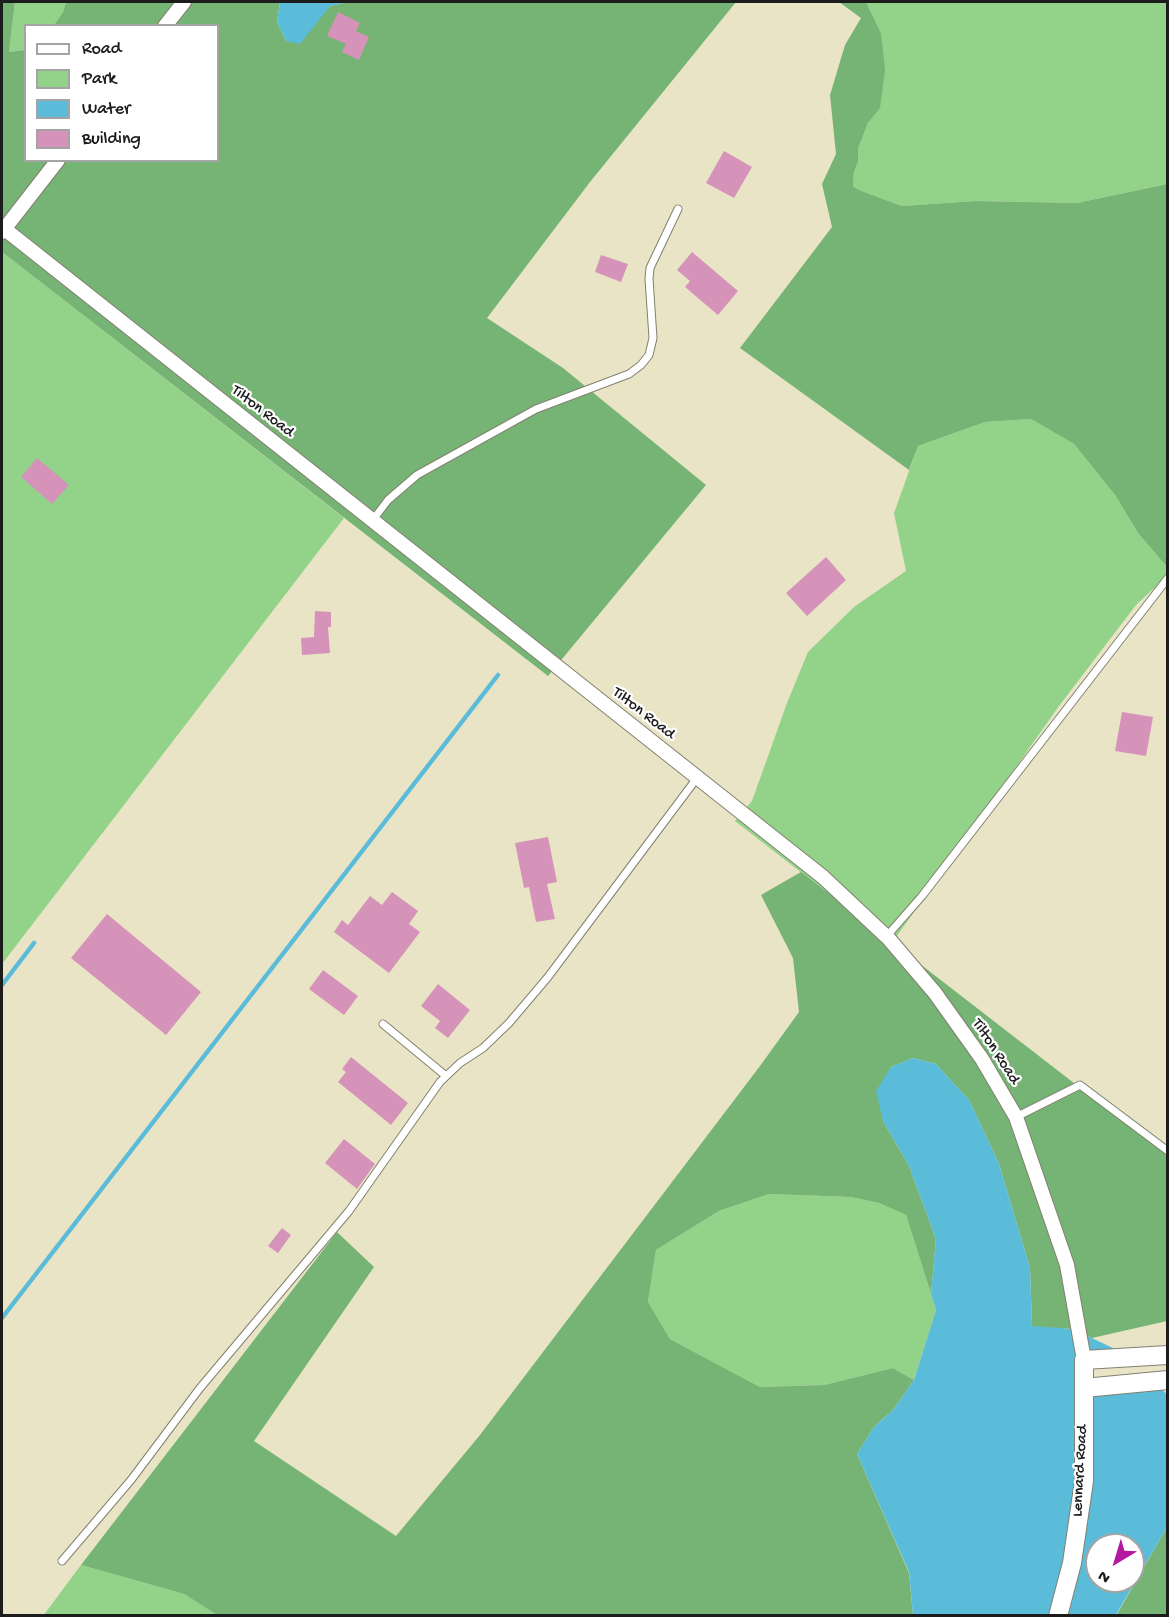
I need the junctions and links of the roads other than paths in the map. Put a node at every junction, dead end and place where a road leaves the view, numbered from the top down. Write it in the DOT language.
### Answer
graph roads {
  1 [pos="184,2"];
  2 [pos="167,24"];
  3 [pos="56,162"];
  4 [pos="678,209"];
  5 [pos="2,229"];
  6 [pos="372,521"];
  7 [pos="1167,578"];
  8 [pos="697,778"];
  9 [pos="886,936"];
  10 [pos="383,1024"];
  11 [pos="446,1076"];
  12 [pos="1016,1117"];
  13 [pos="1167,1151"];
  14 [pos="1167,1354"];
  15 [pos="1084,1360"];
  16 [pos="1167,1380"];
  17 [pos="1084,1388"];
  18 [pos="63,1561"];
  19 [pos="1058,1616"];
  1 -- 2 [label="street"];
  3 -- 5 [label="street"];
  4 -- 6 [label="lane"];
  5 -- 6 [label="street, Tilton Road"];
  6 -- 8 [label="street, Tilton Road"];
  7 -- 9 [label="lane"];
  8 -- 9 [label="street, Tilton Road"];
  8 -- 11 [label="lane"];
  9 -- 12 [label="street, Tilton Road"];
  10 -- 11 [label="lane"];
  11 -- 18 [label="lane"];
  12 -- 13 [label="lane"];
  12 -- 15 [label="street, Tilton Road"];
  14 -- 15 [label="street"];
  15 -- 17 [label="street, Lennard Road"];
  16 -- 17 [label="street"];
  17 -- 19 [label="street, Lennard Road"];
}
